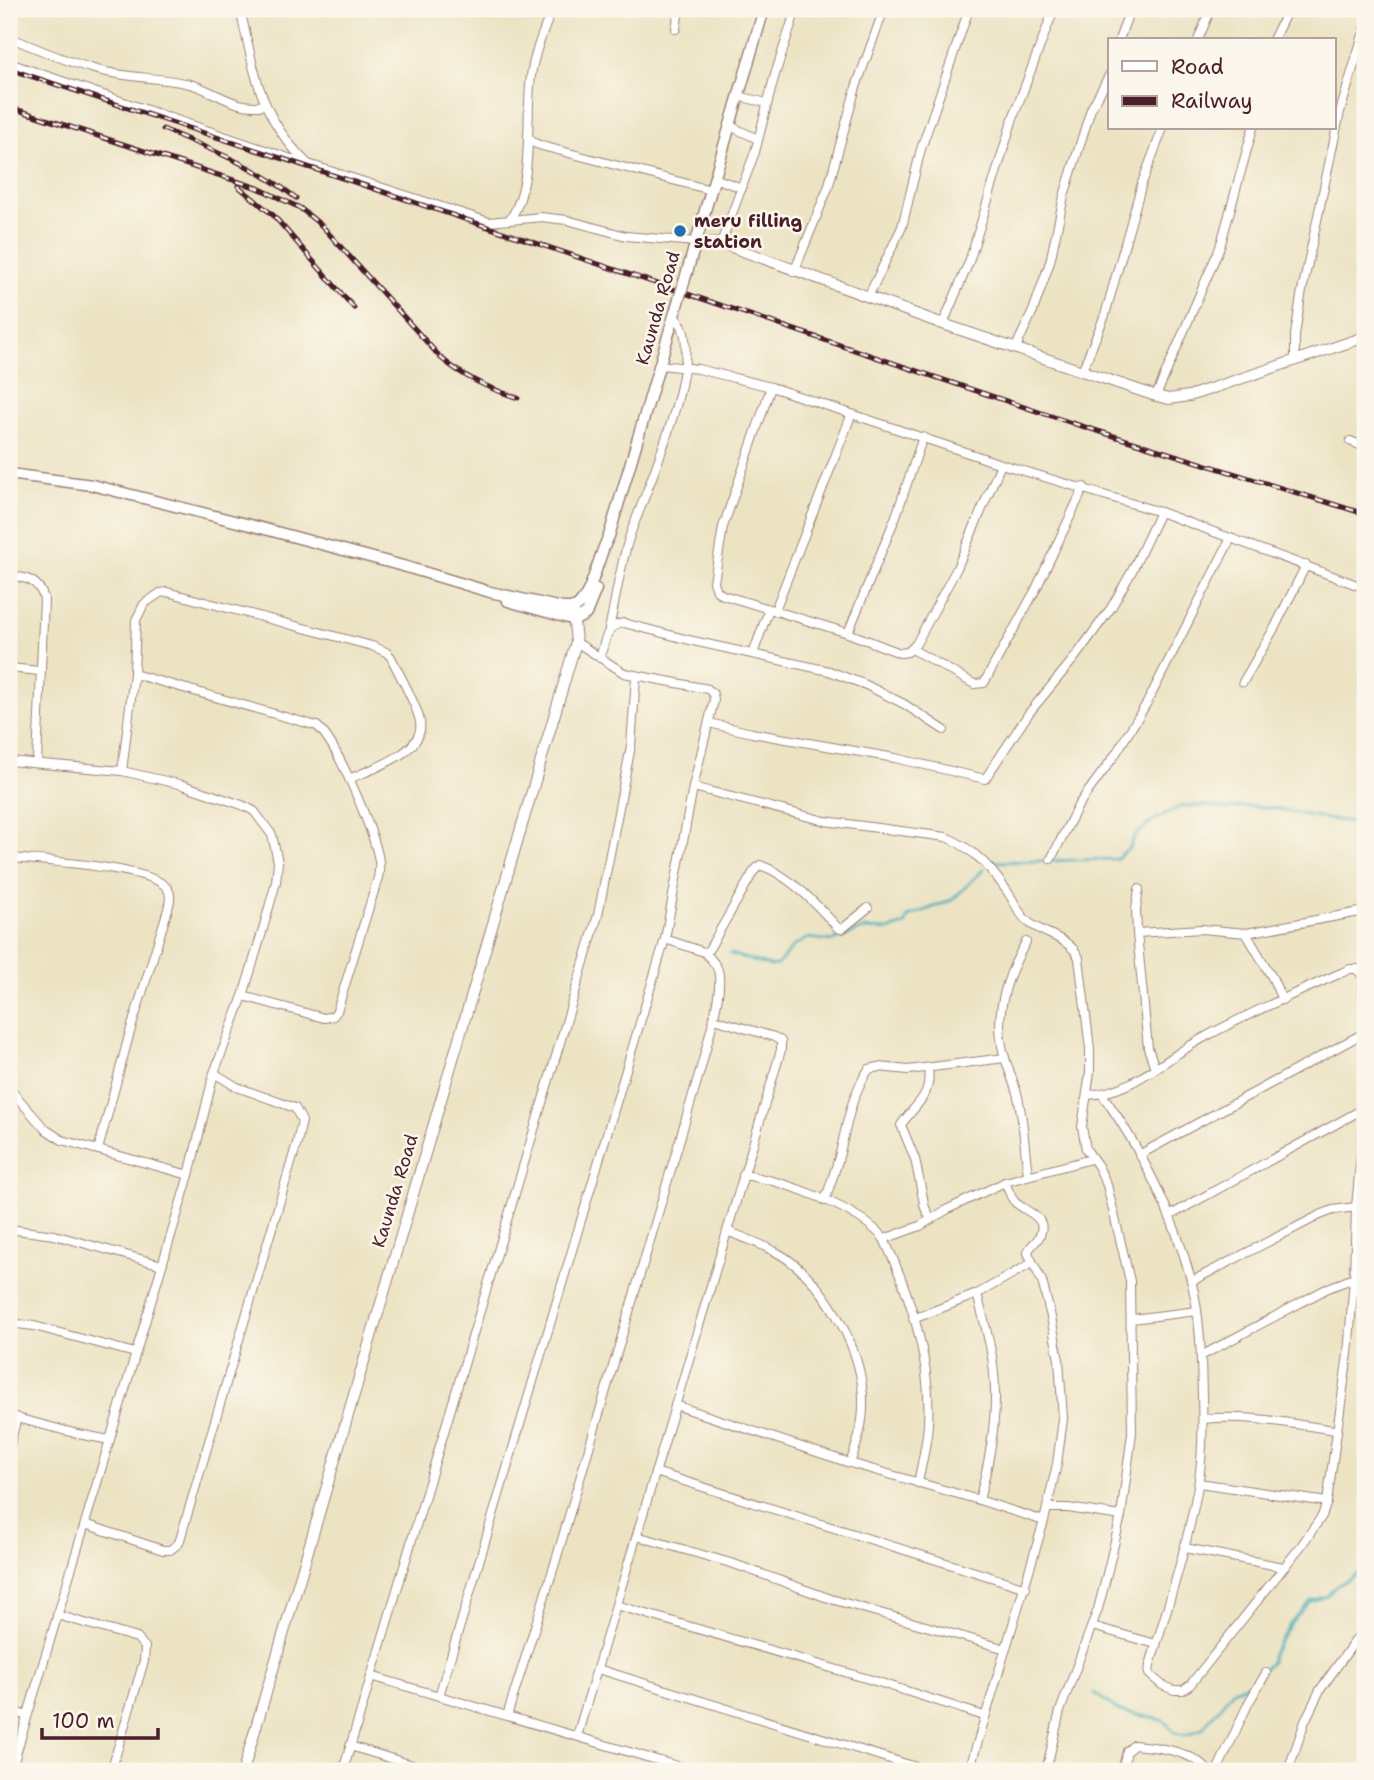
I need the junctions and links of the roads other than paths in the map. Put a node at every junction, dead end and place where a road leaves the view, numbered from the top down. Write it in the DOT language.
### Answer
graph roads {
  1 [pos="240,9"];
  2 [pos="552,9"];
  3 [pos="679,9"];
  4 [pos="764,9"];
  5 [pos="796,9"];
  6 [pos="884,9"];
  7 [pos="969,9"];
  8 [pos="1054,9"];
  9 [pos="1130,9"];
  10 [pos="1211,9"];
  11 [pos="1288,9"];
  12 [pos="1365,28"];
  13 [pos="676,29"];
  14 [pos="9,37"];
  15 [pos="1120,38"];
  16 [pos="1199,38"];
  17 [pos="1274,38"];
  18 [pos="9,63"];
  19 [pos="1108,78"];
  20 [pos="738,96"];
  21 [pos="766,103"];
  22 [pos="265,105"];
  23 [pos="730,126"];
  24 [pos="1162,130"];
  25 [pos="1252,130"];
  26 [pos="528,137"];
  27 [pos="758,139"];
  28 [pos="308,164"];
  29 [pos="714,178"];
  30 [pos="742,188"];
  31 [pos="711,190"];
  32 [pos="511,218"];
  33 [pos="696,242"];
  34 [pos="721,243"];
  35 [pos="794,272"];
  36 [pos="868,297"];
  37 [pos="675,313"];
  38 [pos="943,324"];
  39 [pos="1365,337"];
  40 [pos="1015,349"];
  41 [pos="1295,360"];
  42 [pos="660,365"];
  43 [pos="684,368"];
  44 [pos="1082,371"];
  45 [pos="771,387"];
  46 [pos="1156,396"];
  47 [pos="851,416"];
  48 [pos="923,437"];
  49 [pos="1350,440"];
  50 [pos="1365,447"];
  51 [pos="1001,464"];
  52 [pos="9,474"];
  53 [pos="1084,488"];
  54 [pos="1160,512"];
  55 [pos="609,536"];
  56 [pos="1231,538"];
  57 [pos="1306,565"];
  58 [pos="9,576"];
  59 [pos="1365,589"];
  60 [pos="772,609"];
  61 [pos="565,611"];
  62 [pos="575,620"];
  63 [pos="609,629"];
  64 [pos="848,633"];
  65 [pos="576,642"];
  66 [pos="912,649"];
  67 [pos="753,654"];
  68 [pos="600,658"];
  69 [pos="9,668"];
  70 [pos="40,671"];
  71 [pos="134,674"];
  72 [pos="636,677"];
  73 [pos="1243,682"];
  74 [pos="709,723"];
  75 [pos="944,730"];
  76 [pos="9,761"];
  77 [pos="37,762"];
  78 [pos="122,771"];
  79 [pos="349,779"];
  80 [pos="693,787"];
  81 [pos="9,858"];
  82 [pos="1051,859"];
  83 [pos="1139,889"];
  84 [pos="868,908"];
  85 [pos="1365,911"];
  86 [pos="1137,933"];
  87 [pos="1246,933"];
  88 [pos="665,939"];
  89 [pos="1026,942"];
  90 [pos="704,952"];
  91 [pos="243,996"];
  92 [pos="1282,1000"];
  93 [pos="714,1019"];
  94 [pos="1364,1033"];
  95 [pos="1365,1040"];
  96 [pos="1005,1058"];
  97 [pos="928,1068"];
  98 [pos="1155,1068"];
  99 [pos="214,1073"];
  100 [pos="9,1088"];
  101 [pos="1102,1094"];
  102 [pos="1087,1095"];
  103 [pos="1365,1110"];
  104 [pos="97,1150"];
  105 [pos="1139,1155"];
  106 [pos="1091,1159"];
  107 [pos="1363,1164"];
  108 [pos="1028,1174"];
  109 [pos="189,1175"];
  110 [pos="743,1175"];
  111 [pos="1005,1182"];
  112 [pos="825,1201"];
  113 [pos="1356,1207"];
  114 [pos="1169,1216"];
  115 [pos="931,1219"];
  116 [pos="9,1228"];
  117 [pos="727,1231"];
  118 [pos="884,1239"];
  119 [pos="1031,1263"];
  120 [pos="162,1265"];
  121 [pos="1354,1278"];
  122 [pos="1192,1281"];
  123 [pos="977,1294"];
  124 [pos="1197,1311"];
  125 [pos="913,1319"];
  126 [pos="1132,1319"];
  127 [pos="9,1322"];
  128 [pos="135,1353"];
  129 [pos="1201,1356"];
  130 [pos="676,1405"];
  131 [pos="13,1416"];
  132 [pos="1203,1419"];
  133 [pos="1335,1430"];
  134 [pos="110,1440"];
  135 [pos="9,1448"];
  136 [pos="850,1463"];
  137 [pos="655,1472"];
  138 [pos="918,1483"];
  139 [pos="1199,1483"];
  140 [pos="979,1500"];
  141 [pos="1327,1502"];
  142 [pos="1047,1508"];
  143 [pos="1121,1516"];
  144 [pos="1044,1521"];
  145 [pos="85,1524"];
  146 [pos="637,1536"];
  147 [pos="1185,1548"];
  148 [pos="1283,1567"];
  149 [pos="1026,1588"];
  150 [pos="616,1605"];
  151 [pos="58,1615"];
  152 [pos="1092,1626"];
  153 [pos="1365,1627"];
  154 [pos="1156,1644"];
  155 [pos="1006,1649"];
  156 [pos="598,1669"];
  157 [pos="1266,1673"];
  158 [pos="371,1676"];
  159 [pos="439,1696"];
  160 [pos="9,1710"];
  161 [pos="27,1716"];
  162 [pos="508,1716"];
  163 [pos="984,1716"];
  164 [pos="576,1736"];
  165 [pos="350,1746"];
  166 [pos="11,1771"];
  167 [pos="111,1771"];
  168 [pos="243,1771"];
  169 [pos="343,1771"];
  170 [pos="432,1771"];
  171 [pos="694,1771"];
  172 [pos="929,1771"];
  173 [pos="969,1771"];
  174 [pos="1046,1771"];
  175 [pos="1122,1771"];
  176 [pos="1208,1771"];
  177 [pos="1217,1771"];
  178 [pos="1288,1771"];
  1 -- 22 [label="street"];
  2 -- 26 [label="street"];
  3 -- 13 [label="street"];
  4 -- 20 [label="main road, Kaunda Road"];
  5 -- 21 [label="street"];
  6 -- 35 [label="street"];
  7 -- 36 [label="street"];
  8 -- 38 [label="street"];
  9 -- 15 [label="street"];
  10 -- 16 [label="street"];
  11 -- 17 [label="street"];
  12 -- 41 [label="street"];
  14 -- 22 [label="street"];
  18 -- 28 [label="street"];
  19 -- 40 [label="street"];
  20 -- 21 [label="street"];
  20 -- 23 [label="main road, Kaunda Road"];
  21 -- 27 [label="street"];
  22 -- 28 [label="street"];
  23 -- 27 [label="street"];
  23 -- 29 [label="main road, Kaunda Road"];
  24 -- 44 [label="street"];
  25 -- 46 [label="street"];
  26 -- 31 [label="street"];
  26 -- 32 [label="street"];
  27 -- 30 [label="street"];
  28 -- 32 [label="street"];
  29 -- 30 [label="street"];
  29 -- 31 [label="main road, Kaunda Road"];
  30 -- 34 [label="street"];
  31 -- 33 [label="main road, Kaunda Road"];
  32 -- 33 [label="street"];
  33 -- 34 [label="street"];
  33 -- 37 [label="main road, Kaunda Road, bridge"];
  34 -- 35 [label="street"];
  35 -- 36 [label="street"];
  36 -- 38 [label="street"];
  37 -- 42 [label="main road, Kaunda Road"];
  37 -- 43 [label="street"];
  38 -- 40 [label="street"];
  39 -- 41 [label="street"];
  40 -- 44 [label="street"];
  41 -- 46 [label="street"];
  42 -- 43 [label="street"];
  42 -- 55 [label="main road, Kaunda Road"];
  43 -- 45 [label="street"];
  43 -- 63 [label="street"];
  44 -- 46 [label="street"];
  45 -- 47 [label="street"];
  45 -- 60 [label="street"];
  47 -- 48 [label="street"];
  47 -- 60 [label="street"];
  48 -- 51 [label="street"];
  48 -- 64 [label="street"];
  49 -- 50 [label="street"];
  51 -- 53 [label="street"];
  51 -- 66 [label="street"];
  52 -- 61 [label="main road"];
  53 -- 54 [label="street"];
  53 -- 66 [label="street"];
  54 -- 56 [label="street"];
  54 -- 74 [label="street"];
  55 -- 61 [label="main road, Kaunda Road"];
  55 -- 62 [label="main road, Kaunda Road"];
  56 -- 57 [label="street"];
  56 -- 82 [label="street"];
  57 -- 59 [label="street"];
  57 -- 73 [label="street"];
  58 -- 70 [label="street"];
  60 -- 64 [label="street"];
  60 -- 67 [label="street"];
  61 -- 62 [label="main road"];
  62 -- 65 [label="street, Kaunda Road"];
  63 -- 67 [label="street"];
  63 -- 68 [label="street"];
  64 -- 66 [label="street"];
  65 -- 68 [label="street"];
  65 -- 168 [label="street, Kaunda Road"];
  67 -- 75 [label="street"];
  68 -- 72 [label="street"];
  69 -- 70 [label="street"];
  70 -- 77 [label="street"];
  71 -- 78 [label="street"];
  71 -- 79 [label="street"];
  71 -- 79 [label="street"];
  72 -- 74 [label="street"];
  72 -- 158 [label="street"];
  74 -- 80 [label="street"];
  76 -- 77 [label="street"];
  77 -- 78 [label="street"];
  78 -- 91 [label="street"];
  79 -- 91 [label="street"];
  80 -- 88 [label="street"];
  80 -- 102 [label="street"];
  81 -- 104 [label="street"];
  83 -- 86 [label="street"];
  84 -- 90 [label="street"];
  85 -- 87 [label="street"];
  86 -- 87 [label="street"];
  86 -- 98 [label="street"];
  87 -- 92 [label="street"];
  88 -- 90 [label="street"];
  88 -- 159 [label="street"];
  89 -- 96 [label="street"];
  90 -- 93 [label="street"];
  91 -- 99 [label="street"];
  92 -- 94 [label="street"];
  92 -- 98 [label="street"];
  93 -- 110 [label="street"];
  93 -- 162 [label="street"];
  94 -- 95 [label="street"];
  94 -- 105 [label="street"];
  96 -- 97 [label="street"];
  96 -- 108 [label="street"];
  97 -- 112 [label="street"];
  97 -- 115 [label="street"];
  98 -- 101 [label="street"];
  99 -- 109 [label="street"];
  99 -- 145 [label="street"];
  100 -- 104 [label="street"];
  101 -- 102 [label="street"];
  101 -- 105 [label="street"];
  102 -- 106 [label="street"];
  103 -- 107 [label="street"];
  103 -- 114 [label="street"];
  104 -- 109 [label="street"];
  105 -- 114 [label="street"];
  106 -- 108 [label="street"];
  106 -- 126 [label="street"];
  107 -- 113 [label="street"];
  108 -- 111 [label="street"];
  109 -- 120 [label="street"];
  110 -- 112 [label="street"];
  110 -- 117 [label="street"];
  111 -- 115 [label="street"];
  111 -- 119 [label="street"];
  112 -- 118 [label="street"];
  113 -- 121 [label="street"];
  113 -- 122 [label="street"];
  114 -- 122 [label="street"];
  115 -- 118 [label="street"];
  116 -- 120 [label="street"];
  117 -- 130 [label="street"];
  117 -- 136 [label="street"];
  118 -- 125 [label="street"];
  119 -- 123 [label="street"];
  119 -- 142 [label="street"];
  120 -- 128 [label="street"];
  121 -- 129 [label="street"];
  121 -- 133 [label="street"];
  122 -- 124 [label="street"];
  123 -- 125 [label="street"];
  123 -- 140 [label="street"];
  124 -- 126 [label="street"];
  124 -- 129 [label="street"];
  125 -- 138 [label="street"];
  126 -- 143 [label="street"];
  127 -- 128 [label="street"];
  128 -- 134 [label="street"];
  129 -- 132 [label="street"];
  130 -- 136 [label="street"];
  130 -- 137 [label="street"];
  131 -- 134 [label="street"];
  131 -- 135 [label="street"];
  132 -- 133 [label="street"];
  132 -- 139 [label="street"];
  133 -- 141 [label="street"];
  134 -- 145 [label="street"];
  136 -- 138 [label="street"];
  137 -- 146 [label="street"];
  137 -- 149 [label="street"];
  138 -- 140 [label="street"];
  139 -- 141 [label="street"];
  139 -- 147 [label="street"];
  140 -- 144 [label="street"];
  141 -- 148 [label="street"];
  142 -- 143 [label="street"];
  142 -- 144 [label="street"];
  143 -- 152 [label="street"];
  144 -- 149 [label="street"];
  145 -- 151 [label="street"];
  146 -- 150 [label="street"];
  146 -- 155 [label="street"];
  147 -- 148 [label="street"];
  147 -- 154 [label="street"];
  148 -- 154 [label="street"];
  149 -- 155 [label="street"];
  150 -- 156 [label="street"];
  150 -- 163 [label="street"];
  151 -- 161 [label="street"];
  151 -- 167 [label="street"];
  152 -- 154 [label="street"];
  152 -- 174 [label="street"];
  153 -- 178 [label="street"];
  155 -- 163 [label="street"];
  156 -- 164 [label="street"];
  156 -- 172 [label="street"];
  157 -- 177 [label="street"];
  158 -- 159 [label="street"];
  158 -- 165 [label="street"];
  159 -- 162 [label="street"];
  160 -- 161 [label="street"];
  161 -- 166 [label="street"];
  162 -- 164 [label="street"];
  163 -- 173 [label="street"];
  164 -- 171 [label="street"];
  165 -- 169 [label="street"];
  165 -- 170 [label="street"];
  175 -- 176 [label="street"];
}
